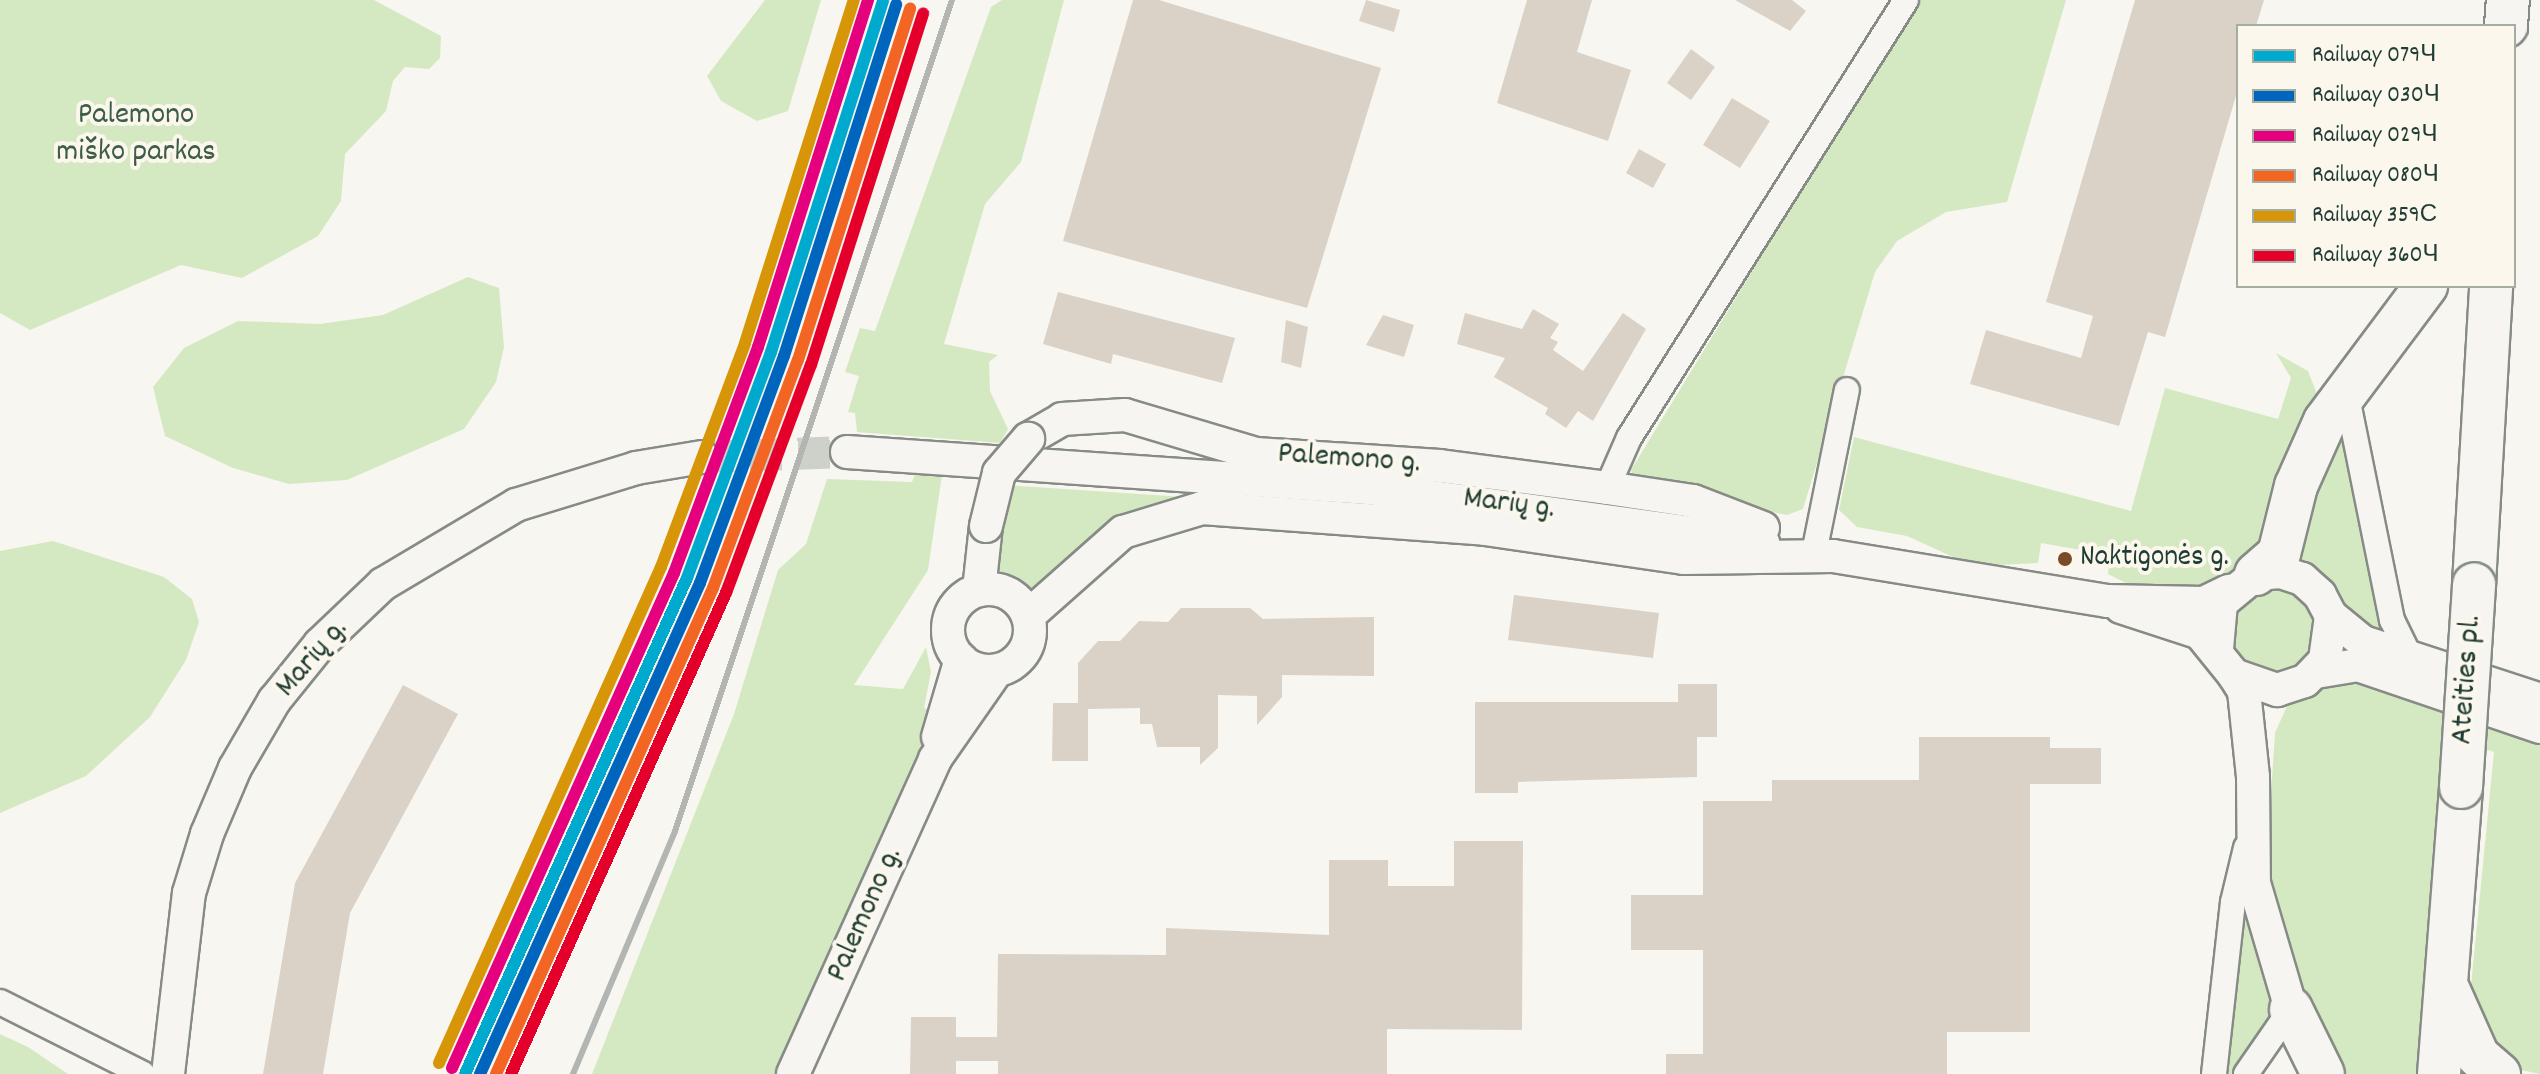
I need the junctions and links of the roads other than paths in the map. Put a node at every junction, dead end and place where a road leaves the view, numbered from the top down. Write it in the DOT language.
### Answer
graph roads {
  1 [pos="1906,0"];
  2 [pos="2508,0"];
  3 [pos="2506,24"];
  4 [pos="2424,288"];
  5 [pos="2491,288"];
  6 [pos="2345,387"];
  7 [pos="1847,390"];
  8 [pos="847,452"];
  9 [pos="702,457"];
  10 [pos="1607,488"];
  11 [pos="1824,552"];
  12 [pos="2243,582"];
  13 [pos="979,590"];
  14 [pos="2107,601"];
  15 [pos="1028,616"];
  16 [pos="2331,616"];
  17 [pos="2409,655"];
  18 [pos="961,659"];
  19 [pos="2226,662"];
  20 [pos="997,670"];
  21 [pos="2304,679"];
  22 [pos="2540,700"];
  23 [pos="2540,727"];
  24 [pos="938,755"];
  25 [pos="2253,777"];
  26 [pos="2250,830"];
  27 [pos="2447,985"];
  28 [pos="0,1002"];
  29 [pos="2291,1009"];
  30 [pos="143,1074"];
  31 [pos="168,1074"];
  32 [pos="793,1074"];
  33 [pos="2214,1074"];
  34 [pos="2246,1074"];
  35 [pos="2323,1074"];
  36 [pos="2439,1074"];
  37 [pos="2499,1074"];
  1 -- 10 [label="street"];
  2 -- 3 [label="highway"];
  4 -- 6 [label="highway"];
  5 -- 27 [label="highway, Ateities pl., bridge"];
  6 -- 12 [label="highway"];
  6 -- 17 [label="street"];
  7 -- 11 [label="street"];
  8 -- 11 [label="street, Marių g."];
  9 -- 31 [label="street, Marių g."];
  10 -- 11 [label="street, Palemono g."];
  10 -- 13 [label="street, Palemono g., bridge"];
  11 -- 14 [label="street, Palemono g."];
  11 -- 15 [label="street, Palemono g."];
  12 -- 14 [label="street, Palemono g."];
  12 -- 16 [label="street"];
  12 -- 19 [label="street"];
  13 -- 15 [label="street"];
  13 -- 18 [label="street"];
  14 -- 19 [label="street, Palemono g."];
  15 -- 20 [label="street, Palemono g."];
  16 -- 17 [label="street"];
  16 -- 21 [label="street"];
  17 -- 22 [label="street"];
  18 -- 20 [label="street"];
  18 -- 24 [label="street, Palemono g."];
  19 -- 21 [label="street"];
  19 -- 25 [label="street"];
  20 -- 24 [label="street, Palemono g."];
  21 -- 23 [label="street"];
  21 -- 25 [label="street"];
  24 -- 32 [label="street, Palemono g."];
  25 -- 26 [label="street"];
  26 -- 29 [label="street"];
  26 -- 33 [label="street"];
  27 -- 36 [label="highway, Ateities pl."];
  27 -- 37 [label="highway"];
  28 -- 30 [label="street"];
  29 -- 34 [label="street"];
  29 -- 35 [label="highway"];
}
